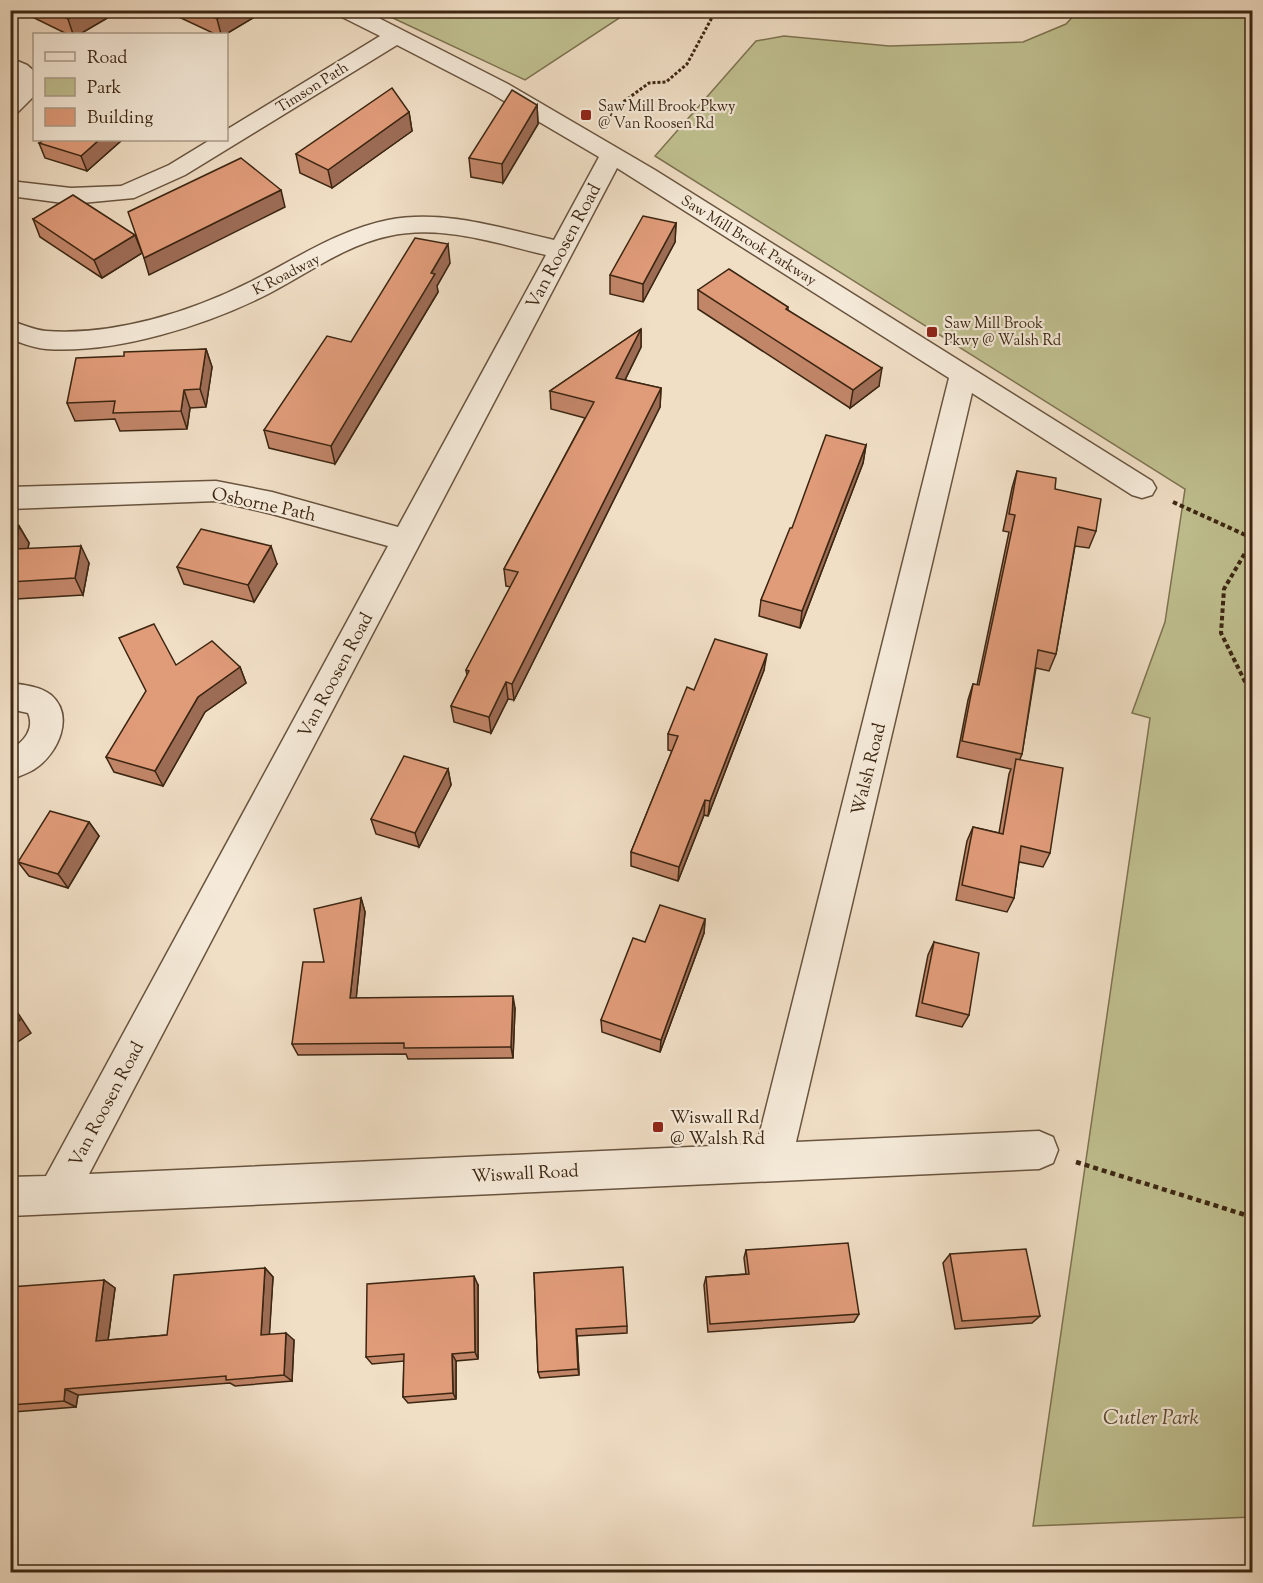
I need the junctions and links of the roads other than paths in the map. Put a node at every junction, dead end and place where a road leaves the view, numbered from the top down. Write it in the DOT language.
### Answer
graph roads {
  1 [pos="346,10"];
  2 [pos="397,35"];
  3 [pos="10,65"];
  4 [pos="10,107"];
  5 [pos="228,139"];
  6 [pos="224,141"];
  7 [pos="604,151"];
  8 [pos="10,188"];
  9 [pos="561,250"];
  10 [pos="10,330"];
  11 [pos="963,375"];
  12 [pos="1142,488"];
  13 [pos="10,498"];
  14 [pos="406,540"];
  15 [pos="10,696"];
  16 [pos="10,766"];
  17 [pos="1039,1150"];
  18 [pos="772,1162"];
  19 [pos="57,1195"];
  20 [pos="10,1197"];
  1 -- 2 [label="street, Saw Mill Brook Parkway"];
  2 -- 5 [label="street, Timson Path"];
  2 -- 7 [label="street, Saw Mill Brook Parkway"];
  3 -- 4 [label="street"];
  6 -- 8 [label="street, Timson Path"];
  7 -- 9 [label="street, Van Roosen Road"];
  7 -- 11 [label="street, Saw Mill Brook Parkway"];
  9 -- 10 [label="street, K Roadway"];
  9 -- 14 [label="street, Van Roosen Road"];
  11 -- 12 [label="street, Saw Mill Brook Parkway"];
  11 -- 18 [label="street, Walsh Road"];
  13 -- 14 [label="street, Osborne Path"];
  14 -- 19 [label="street, Van Roosen Road"];
  15 -- 16 [label="street"];
  17 -- 18 [label="street, Wiswall Road"];
  18 -- 19 [label="street, Wiswall Road"];
  19 -- 20 [label="street, Wiswall Road"];
}
